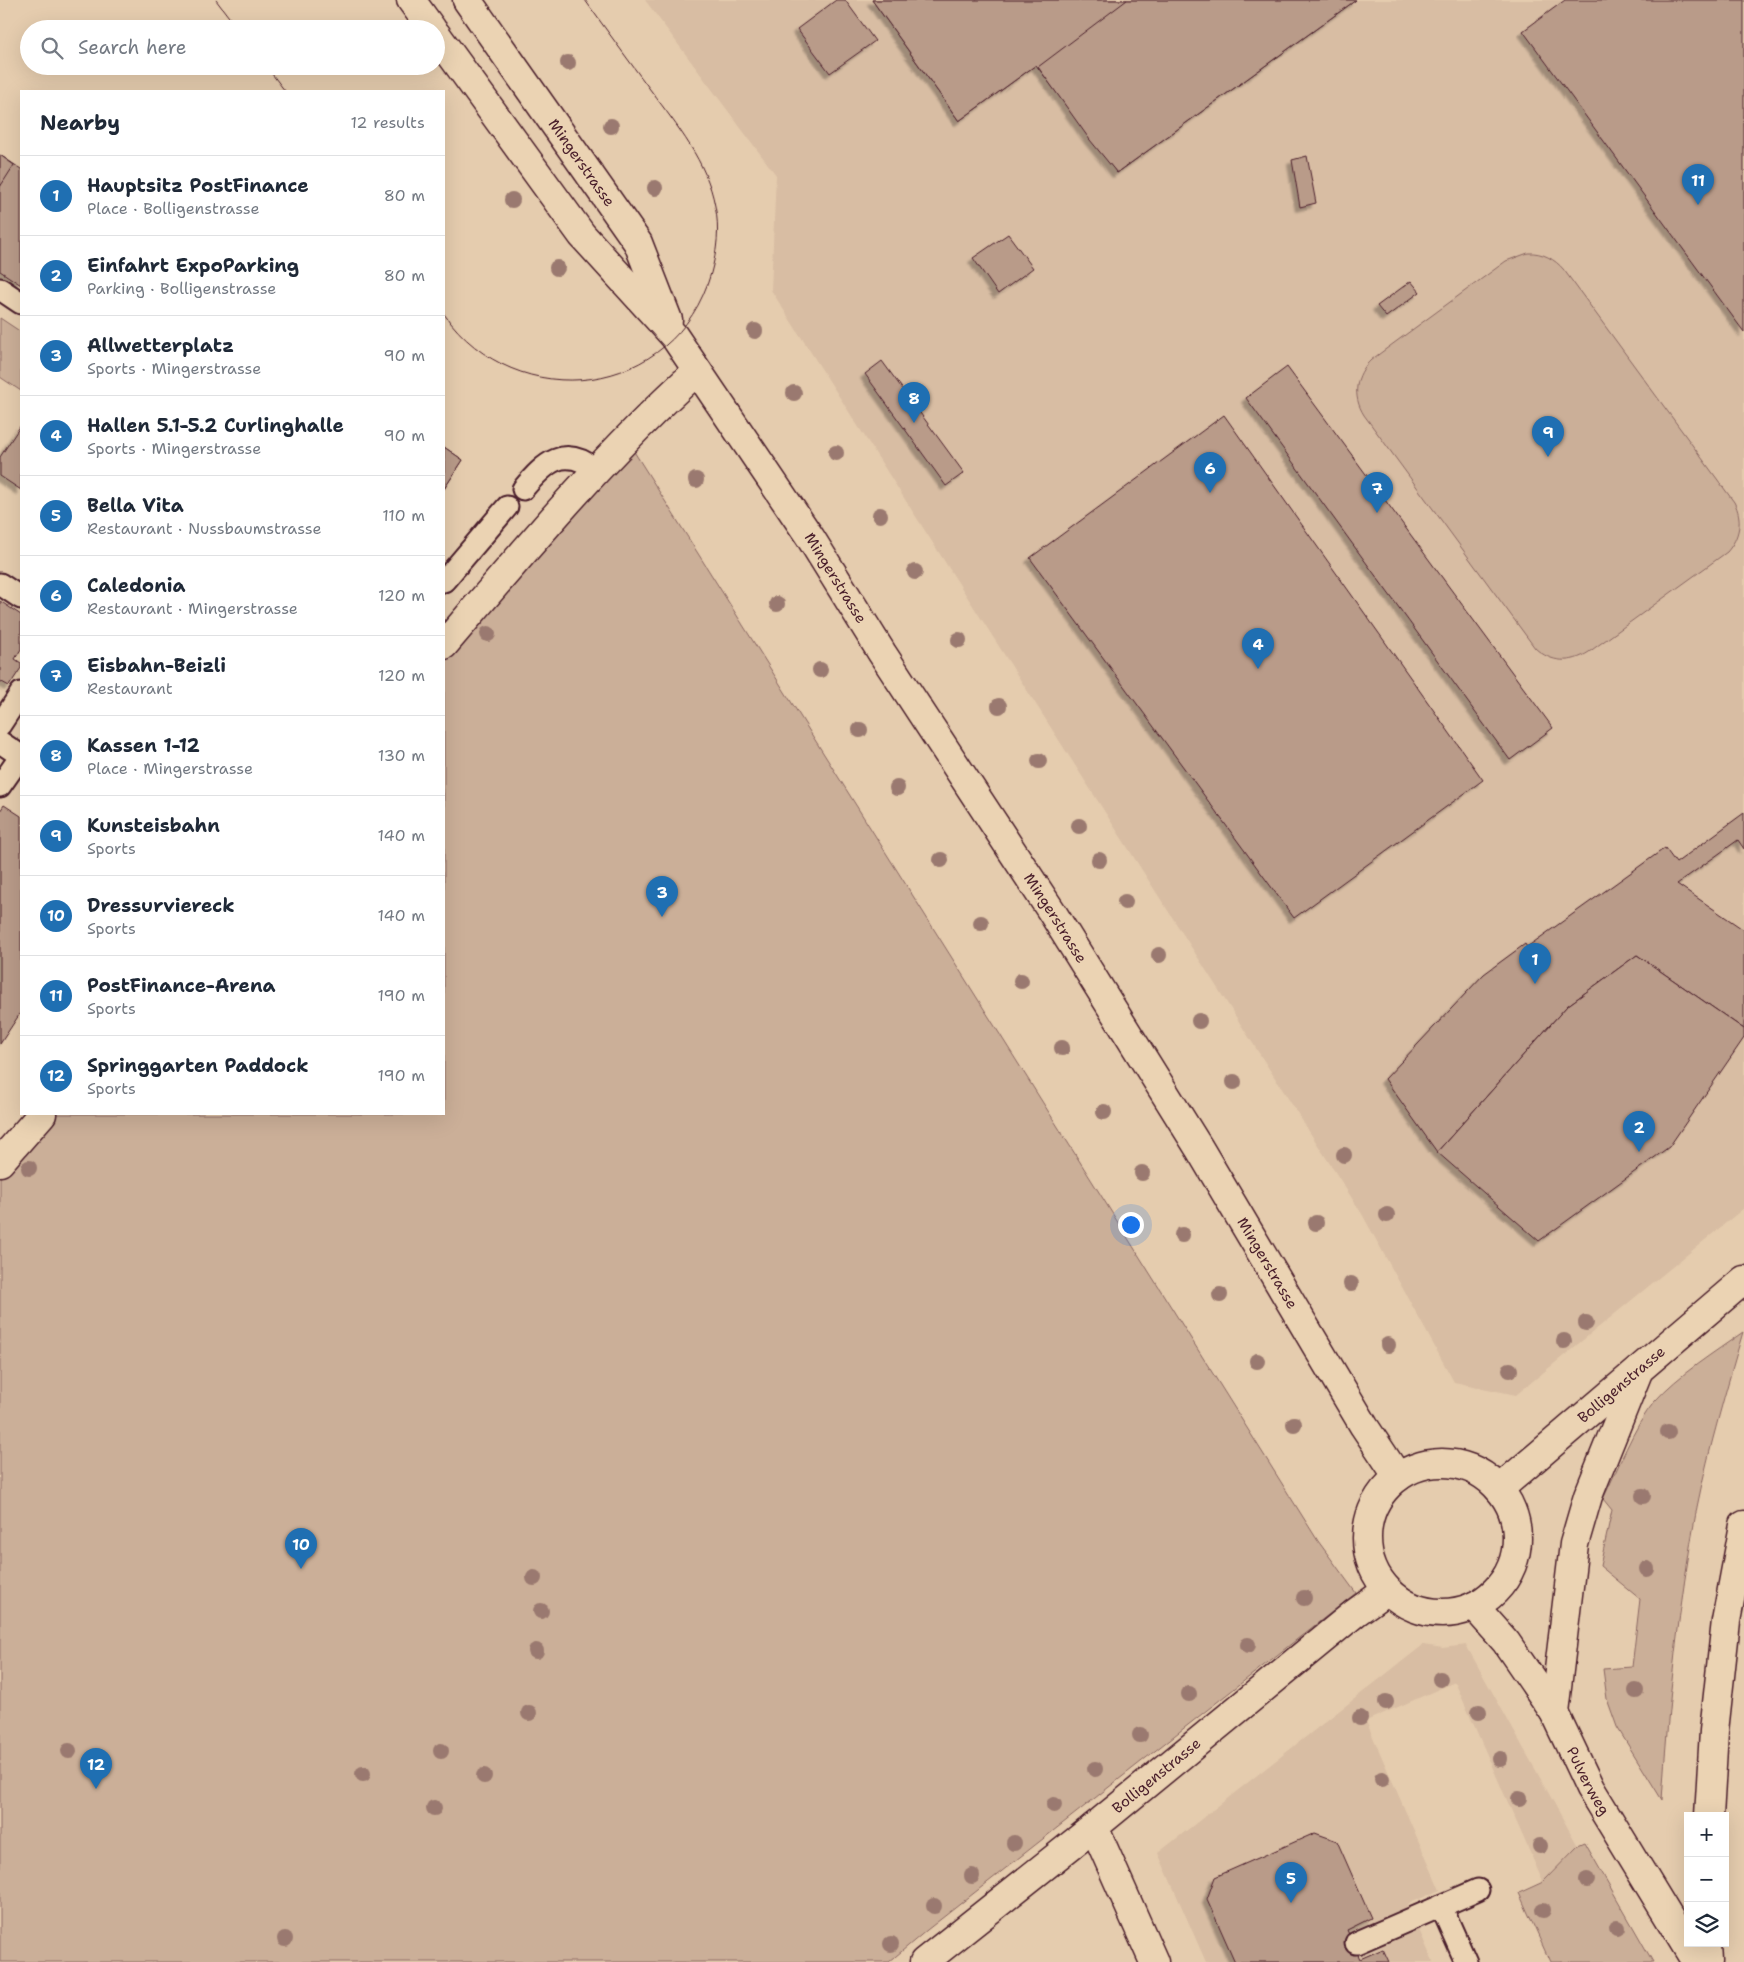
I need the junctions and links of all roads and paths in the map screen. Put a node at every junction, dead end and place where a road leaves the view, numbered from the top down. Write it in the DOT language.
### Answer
graph roads {
  1 [pos="411,0"];
  2 [pos="467,0"];
  3 [pos="425,20"];
  4 [pos="445,46"];
  5 [pos="0,289"];
  6 [pos="20,302"];
  7 [pos="674,336"];
  8 [pos="697,371"];
  9 [pos="596,470"];
  10 [pos="523,488"];
  11 [pos="507,507"];
  12 [pos="445,580"];
  13 [pos="0,584"];
  14 [pos="20,597"];
  15 [pos="445,644"];
  16 [pos="20,695"];
  17 [pos="0,725"];
  18 [pos="0,742"];
  19 [pos="20,755"];
  20 [pos="20,757"];
  21 [pos="0,786"];
  22 [pos="41,1115"];
  23 [pos="0,1162"];
  24 [pos="1744,1280"];
  25 [pos="1638,1372"];
  26 [pos="1398,1477"];
  27 [pos="1499,1489"];
  28 [pos="1744,1524"];
  29 [pos="1387,1590"];
  30 [pos="1474,1606"];
  31 [pos="1554,1712"];
  32 [pos="1709,1812"];
  33 [pos="1094,1827"];
  34 [pos="1478,1890"];
  35 [pos="1441,1906"];
  36 [pos="1356,1943"];
  37 [pos="1706,1947"];
  38 [pos="924,1962"];
  39 [pos="1154,1962"];
  40 [pos="1466,1962"];
  41 [pos="1696,1962"];
  42 [pos="1707,1962"];
  1 -- 3 [label="main road"];
  2 -- 7 [label="main road, Mingerstrasse"];
  4 -- 7 [label="main road, Mingerstrasse"];
  5 -- 6 [label="lane"];
  7 -- 8 [label="main road, Mingerstrasse"];
  8 -- 9 [label="main road"];
  8 -- 26 [label="main road, Mingerstrasse"];
  9 -- 10 [label="lane"];
  9 -- 15 [label="main road"];
  11 -- 12 [label="lane"];
  13 -- 14 [label="lane"];
  16 -- 17 [label="lane"];
  18 -- 19 [label="lane"];
  20 -- 21 [label="lane"];
  22 -- 23 [label="main road"];
  24 -- 25 [label="main road, Bolligenstrasse"];
  25 -- 27 [label="main road, Bolligenstrasse"];
  25 -- 31 [label="main road"];
  26 -- 27 [label="main road"];
  26 -- 29 [label="main road"];
  27 -- 30 [label="main road"];
  28 -- 32 [label="main road"];
  29 -- 30 [label="main road"];
  29 -- 33 [label="main road, Bolligenstrasse"];
  30 -- 31 [label="main road, Pulverweg"];
  31 -- 41 [label="main road, Pulverweg"];
  33 -- 38 [label="main road, Bolligenstrasse"];
  33 -- 39 [label="main road"];
  34 -- 35 [label="lane"];
  35 -- 36 [label="lane"];
  35 -- 40 [label="lane"];
  37 -- 42 [label="main road"];
}
